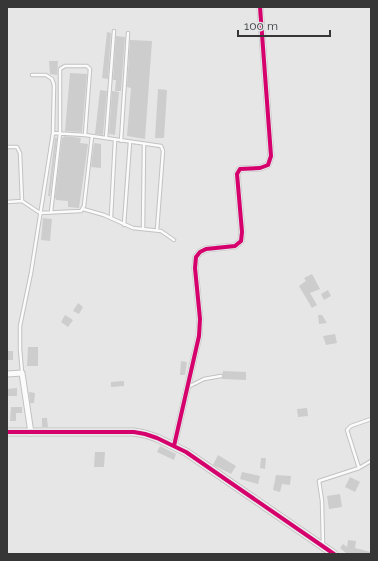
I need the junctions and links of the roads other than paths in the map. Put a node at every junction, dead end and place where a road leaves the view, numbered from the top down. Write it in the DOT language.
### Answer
graph roads {
  1 [pos="260,7"];
  2 [pos="114,31"];
  3 [pos="128,33"];
  4 [pos="32,75"];
  5 [pos="53,133"];
  6 [pos="60,134"];
  7 [pos="85,135"];
  8 [pos="92,136"];
  9 [pos="106,138"];
  10 [pos="115,140"];
  11 [pos="121,141"];
  12 [pos="130,142"];
  13 [pos="144,144"];
  14 [pos="7,146"];
  15 [pos="22,201"];
  16 [pos="7,202"];
  17 [pos="83,209"];
  18 [pos="51,212"];
  19 [pos="40,213"];
  20 [pos="111,217"];
  21 [pos="124,225"];
  22 [pos="143,229"];
  23 [pos="157,230"];
  24 [pos="174,240"];
  25 [pos="22,373"];
  26 [pos="7,374"];
  27 [pos="221,376"];
  28 [pos="188,387"];
  29 [pos="371,419"];
  30 [pos="7,432"];
  31 [pos="31,433"];
  32 [pos="174,446"];
  33 [pos="371,461"];
  34 [pos="359,468"];
  35 [pos="323,546"];
  36 [pos="334,554"];
  1 -- 28 [label="street"];
  2 -- 9 [label="lane"];
  3 -- 11 [label="lane"];
  4 -- 5 [label="lane"];
  5 -- 6 [label="lane"];
  5 -- 19 [label="lane"];
  6 -- 7 [label="lane"];
  6 -- 7 [label="lane"];
  6 -- 18 [label="lane"];
  7 -- 8 [label="lane"];
  8 -- 9 [label="lane"];
  8 -- 17 [label="lane"];
  9 -- 10 [label="lane"];
  10 -- 11 [label="lane"];
  10 -- 20 [label="lane"];
  11 -- 12 [label="lane"];
  12 -- 13 [label="lane"];
  12 -- 21 [label="lane"];
  13 -- 22 [label="lane"];
  13 -- 23 [label="lane"];
  14 -- 15 [label="lane"];
  15 -- 16 [label="lane"];
  15 -- 19 [label="lane"];
  17 -- 18 [label="lane"];
  17 -- 20 [label="lane"];
  18 -- 19 [label="lane"];
  19 -- 25 [label="lane"];
  20 -- 21 [label="lane"];
  21 -- 22 [label="lane"];
  22 -- 23 [label="lane"];
  23 -- 24 [label="lane"];
  25 -- 26 [label="street"];
  25 -- 31 [label="street"];
  27 -- 28 [label="lane"];
  28 -- 32 [label="street"];
  29 -- 34 [label="lane"];
  30 -- 31 [label="street"];
  31 -- 32 [label="street"];
  32 -- 35 [label="street"];
  33 -- 34 [label="lane"];
  34 -- 35 [label="lane"];
  35 -- 36 [label="street"];
}
